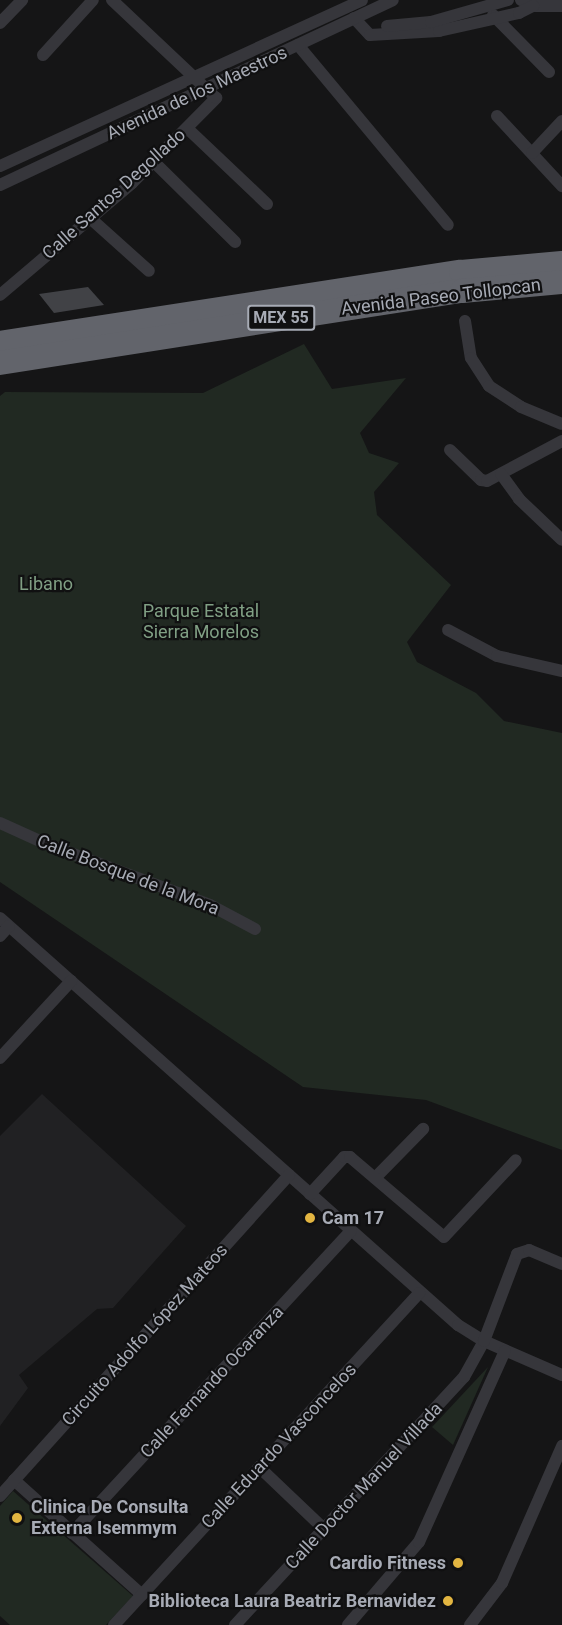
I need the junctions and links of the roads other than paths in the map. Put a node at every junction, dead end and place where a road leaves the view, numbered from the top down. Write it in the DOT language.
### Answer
graph roads {
  1 [pos="22,0"];
  2 [pos="93,0"];
  3 [pos="112,0"];
  4 [pos="362,0"];
  5 [pos="393,0"];
  6 [pos="508,0"];
  7 [pos="527,3"];
  8 [pos="562,6"];
  9 [pos="488,8"];
  10 [pos="354,18"];
  11 [pos="496,19"];
  12 [pos="0,23"];
  13 [pos="364,28"];
  14 [pos="298,45"];
  15 [pos="43,55"];
  16 [pos="549,72"];
  17 [pos="198,77"];
  18 [pos="210,89"];
  19 [pos="497,116"];
  20 [pos="562,121"];
  21 [pos="188,129"];
  22 [pos="532,153"];
  23 [pos="154,162"];
  24 [pos="0,166"];
  25 [pos="0,185"];
  26 [pos="562,186"];
  27 [pos="267,204"];
  28 [pos="90,218"];
  29 [pos="448,225"];
  30 [pos="235,242"];
  31 [pos="562,263"];
  32 [pos="149,271"];
  33 [pos="562,282"];
  34 [pos="0,295"];
  35 [pos="465,321"];
  36 [pos="0,344"];
  37 [pos="0,363"];
  38 [pos="562,424"];
  39 [pos="562,441"];
  40 [pos="450,450"];
  41 [pos="501,474"];
  42 [pos="562,540"];
  43 [pos="448,630"];
  44 [pos="562,671"];
  45 [pos="0,823"];
  46 [pos="3,927"];
  47 [pos="255,929"];
  48 [pos="71,981"];
  49 [pos="0,1058"];
  50 [pos="423,1129"];
  51 [pos="516,1160"];
  52 [pos="289,1175"];
  53 [pos="375,1178"];
  54 [pos="310,1194"];
  55 [pos="351,1231"];
  56 [pos="562,1264"];
  57 [pos="419,1293"];
  58 [pos="484,1341"];
  59 [pos="505,1351"];
  60 [pos="562,1375"];
  61 [pos="562,1446"];
  62 [pos="259,1467"];
  63 [pos="14,1480"];
  64 [pos="0,1496"];
  65 [pos="324,1529"];
  66 [pos="72,1533"];
  67 [pos="142,1595"];
  68 [pos="114,1625"];
  69 [pos="235,1625"];
  70 [pos="348,1625"];
  71 [pos="470,1625"];
  1 -- 12 [label="street"];
  2 -- 15 [label="street"];
  3 -- 17 [label="street"];
  4 -- 17 [label="street, Avenida de los Maestros"];
  5 -- 10 [label="street, Avenida de los Maestros"];
  6 -- 9 [label="street"];
  7 -- 8 [label="street"];
  7 -- 11 [label="street"];
  9 -- 11 [label="street"];
  9 -- 13 [label="street"];
  10 -- 13 [label="street"];
  10 -- 14 [label="street, Avenida de los Maestros"];
  11 -- 13 [label="street"];
  11 -- 16 [label="street"];
  14 -- 18 [label="street, Avenida de los Maestros"];
  14 -- 29 [label="street"];
  17 -- 18 [label="street"];
  17 -- 24 [label="street, Avenida de los Maestros"];
  18 -- 21 [label="street, Calle Santos Degollado"];
  18 -- 25 [label="street, Avenida de los Maestros"];
  19 -- 22 [label="street"];
  20 -- 22 [label="street"];
  21 -- 23 [label="street, Calle Santos Degollado"];
  21 -- 27 [label="street"];
  22 -- 26 [label="street"];
  23 -- 28 [label="street, Calle Santos Degollado"];
  23 -- 30 [label="street"];
  28 -- 32 [label="street"];
  28 -- 34 [label="street, Calle Santos Degollado"];
  31 -- 36 [label="highway, Avenida Paseo Tollopcan / MEX 55"];
  33 -- 37 [label="highway, Avenida Paseo Tollopcan / MEX 55"];
  35 -- 38 [label="street"];
  39 -- 41 [label="street"];
  40 -- 41 [label="street"];
  41 -- 42 [label="street"];
  43 -- 44 [label="street"];
  45 -- 47 [label="street, Calle Bosque de la Mora"];
  46 -- 48 [label="street"];
  48 -- 49 [label="street"];
  48 -- 52 [label="street"];
  50 -- 53 [label="street"];
  51 -- 53 [label="street"];
  52 -- 54 [label="street"];
  52 -- 63 [label="street, Circuito Adolfo López Mateos"];
  53 -- 54 [label="street"];
  54 -- 55 [label="street"];
  55 -- 57 [label="street"];
  55 -- 66 [label="street, Calle Fernando Ocaranza"];
  56 -- 58 [label="street, Calle Doctor Manuel Villada"];
  57 -- 58 [label="street"];
  57 -- 62 [label="street, Calle Eduardo Vasconcelos"];
  58 -- 59 [label="street"];
  58 -- 65 [label="street, Calle Doctor Manuel Villada"];
  59 -- 60 [label="street"];
  59 -- 70 [label="street"];
  61 -- 71 [label="street"];
  62 -- 65 [label="street"];
  62 -- 67 [label="street, Calle Eduardo Vasconcelos"];
  63 -- 64 [label="street, Circuito Adolfo López Mateos"];
  63 -- 66 [label="street"];
  65 -- 69 [label="street, Calle Doctor Manuel Villada"];
  66 -- 67 [label="street"];
  67 -- 68 [label="street, Calle Eduardo Vasconcelos"];
}
